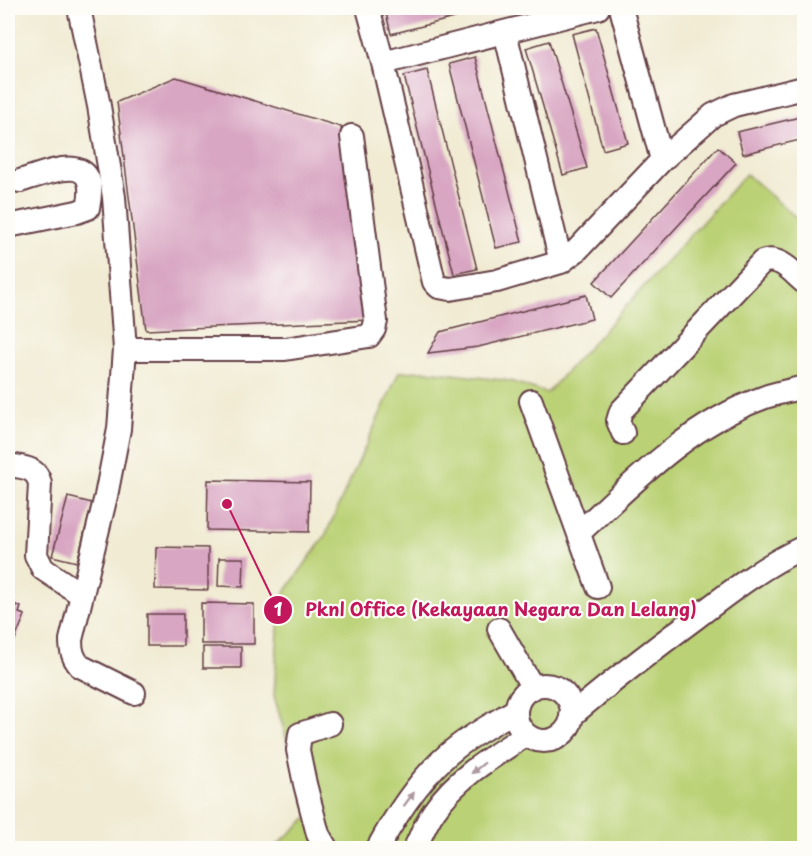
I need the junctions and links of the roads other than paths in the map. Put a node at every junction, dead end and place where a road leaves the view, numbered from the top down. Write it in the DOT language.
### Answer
graph roads {
  1 [pos="79,8"];
  2 [pos="368,8"];
  3 [pos="598,8"];
  4 [pos="621,8"];
  5 [pos="504,32"];
  6 [pos="383,63"];
  7 [pos="804,88"];
  8 [pos="352,136"];
  9 [pos="662,160"];
  10 [pos="20,181"];
  11 [pos="8,226"];
  12 [pos="561,262"];
  13 [pos="804,282"];
  14 [pos="125,349"];
  15 [pos="804,387"];
  16 [pos="531,401"];
  17 [pos="623,433"];
  18 [pos="8,465"];
  19 [pos="580,532"];
  20 [pos="804,547"];
  21 [pos="598,587"];
  22 [pos="82,595"];
  23 [pos="499,629"];
  24 [pos="620,673"];
  25 [pos="533,688"];
  26 [pos="560,690"];
  27 [pos="134,693"];
  28 [pos="516,710"];
  29 [pos="571,716"];
  30 [pos="330,724"];
  31 [pos="526,735"];
  32 [pos="326,849"];
  33 [pos="378,849"];
  34 [pos="415,849"];
  1 -- 14 [label="street"];
  2 -- 6 [label="street"];
  3 -- 5 [label="street"];
  4 -- 9 [label="street"];
  5 -- 6 [label="street"];
  5 -- 12 [label="street"];
  6 -- 12 [label="street"];
  7 -- 9 [label="street"];
  8 -- 14 [label="street"];
  9 -- 12 [label="street"];
  10 -- 11 [label="street"];
  13 -- 17 [label="street"];
  14 -- 22 [label="street"];
  15 -- 19 [label="street"];
  16 -- 19 [label="street"];
  18 -- 22 [label="street"];
  19 -- 21 [label="street"];
  20 -- 24 [label="street"];
  22 -- 27 [label="street"];
  23 -- 25 [label="street"];
  24 -- 26 [label="street"];
  24 -- 29 [label="street"];
  25 -- 26 [label="street"];
  25 -- 28 [label="street"];
  26 -- 29 [label="street"];
  28 -- 31 [label="street"];
  33 -- 28 [label="street, one-way"];
  29 -- 31 [label="street"];
  30 -- 32 [label="street"];
  31 -- 34 [label="street, one-way"];
}
